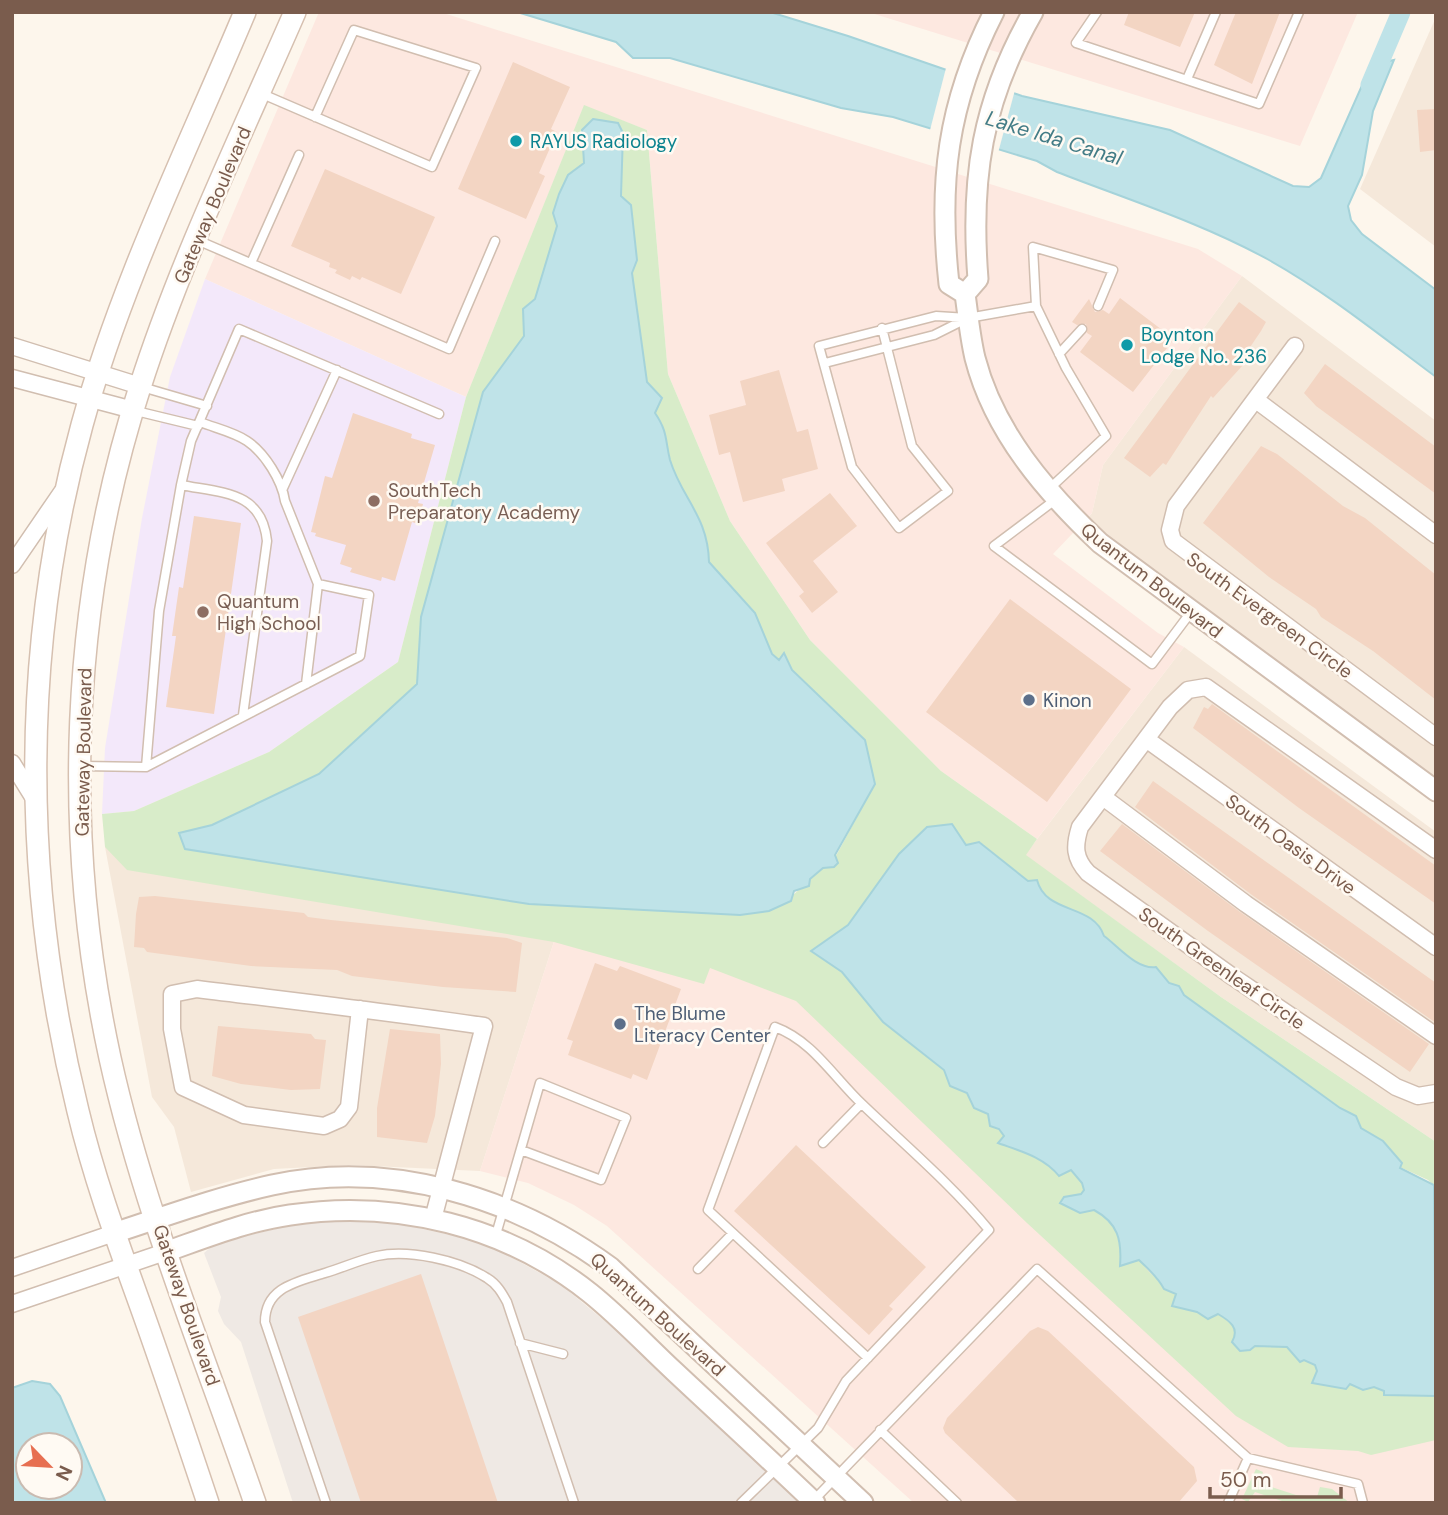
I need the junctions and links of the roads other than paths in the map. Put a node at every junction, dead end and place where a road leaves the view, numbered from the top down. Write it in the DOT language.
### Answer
graph roads {
  1 [pos="246,12"];
  2 [pos="295,12"];
  3 [pos="994,12"];
  4 [pos="1033,12"];
  5 [pos="1097,12"];
  6 [pos="1216,12"];
  7 [pos="1299,12"];
  8 [pos="1186,79"];
  9 [pos="260,93"];
  10 [pos="316,117"];
  11 [pos="299,155"];
  12 [pos="197,240"];
  13 [pos="495,241"];
  14 [pos="251,263"];
  15 [pos="965,294"];
  16 [pos="1036,306"];
  17 [pos="1098,306"];
  18 [pos="968,318"];
  19 [pos="882,328"];
  20 [pos="1082,329"];
  21 [pos="12,346"];
  22 [pos="1295,346"];
  23 [pos="887,348"];
  24 [pos="1059,354"];
  25 [pos="825,363"];
  26 [pos="337,370"];
  27 [pos="98,372"];
  28 [pos="12,378"];
  29 [pos="140,386"];
  30 [pos="90,400"];
  31 [pos="1255,400"];
  32 [pos="206,406"];
  33 [pos="133,410"];
  34 [pos="439,414"];
  35 [pos="199,424"];
  36 [pos="67,484"];
  37 [pos="181,485"];
  38 [pos="283,488"];
  39 [pos="1052,495"];
  40 [pos="1436,535"];
  41 [pos="12,565"];
  42 [pos="318,584"];
  43 [pos="1191,612"];
  44 [pos="306,684"];
  45 [pos="243,715"];
  46 [pos="1436,737"];
  47 [pos="1146,739"];
  48 [pos="12,763"];
  49 [pos="79,766"];
  50 [pos="146,767"];
  51 [pos="1436,791"];
  52 [pos="1103,797"];
  53 [pos="35,800"];
  54 [pos="1436,850"];
  55 [pos="1436,947"];
  56 [pos="360,1009"];
  57 [pos="1436,1036"];
  58 [pos="1436,1093"];
  59 [pos="862,1104"];
  60 [pos="823,1143"];
  61 [pos="521,1150"];
  62 [pos="441,1188"];
  63 [pos="504,1207"];
  64 [pos="157,1219"];
  65 [pos="433,1219"];
  66 [pos="114,1233"];
  67 [pos="733,1233"];
  68 [pos="495,1238"];
  69 [pos="168,1251"];
  70 [pos="126,1266"];
  71 [pos="12,1268"];
  72 [pos="698,1269"];
  73 [pos="12,1304"];
  74 [pos="520,1343"];
  75 [pos="563,1354"];
  76 [pos="868,1358"];
  77 [pos="880,1430"];
  78 [pos="801,1444"];
  79 [pos="1248,1458"];
  80 [pos="778,1468"];
  81 [pos="836,1478"];
  82 [pos="813,1502"];
  83 [pos="208,1503"];
  84 [pos="255,1503"];
  85 [pos="326,1503"];
  86 [pos="574,1503"];
  87 [pos="741,1503"];
  88 [pos="863,1503"];
  89 [pos="957,1503"];
  90 [pos="1228,1503"];
  91 [pos="1363,1503"];
  1 -- 27 [label="main road"];
  2 -- 9 [label="main road, Gateway Boulevard"];
  3 -- 15 [label="street, Quantum Boulevard"];
  4 -- 15 [label="street, Quantum Boulevard"];
  5 -- 8 [label="lane"];
  6 -- 8 [label="lane"];
  7 -- 8 [label="lane"];
  9 -- 10 [label="lane"];
  9 -- 12 [label="main road, Gateway Boulevard"];
  10 -- 10 [label="lane"];
  11 -- 14 [label="lane"];
  12 -- 14 [label="lane"];
  12 -- 29 [label="main road, Gateway Boulevard"];
  13 -- 14 [label="lane"];
  15 -- 18 [label="street, Quantum Boulevard"];
  16 -- 17 [label="lane"];
  16 -- 18 [label="lane"];
  16 -- 24 [label="lane"];
  18 -- 19 [label="lane"];
  18 -- 23 [label="lane"];
  18 -- 39 [label="street, Quantum Boulevard"];
  19 -- 23 [label="lane"];
  19 -- 25 [label="lane"];
  20 -- 24 [label="lane"];
  21 -- 27 [label="street"];
  22 -- 31 [label="street, South Evergreen Circle"];
  23 -- 25 [label="lane"];
  23 -- 25 [label="lane"];
  24 -- 39 [label="lane"];
  26 -- 32 [label="lane"];
  26 -- 34 [label="lane"];
  26 -- 38 [label="lane"];
  27 -- 29 [label="street"];
  27 -- 30 [label="main road"];
  28 -- 30 [label="street"];
  29 -- 32 [label="lane"];
  29 -- 33 [label="main road, Gateway Boulevard"];
  30 -- 33 [label="street"];
  30 -- 36 [label="main road"];
  31 -- 40 [label="street"];
  31 -- 46 [label="street, South Evergreen Circle"];
  32 -- 35 [label="lane"];
  33 -- 35 [label="lane"];
  33 -- 49 [label="main road, Gateway Boulevard"];
  35 -- 37 [label="lane"];
  35 -- 38 [label="lane"];
  36 -- 41 [label="street"];
  36 -- 53 [label="main road"];
  37 -- 45 [label="lane"];
  37 -- 50 [label="lane"];
  38 -- 42 [label="lane"];
  39 -- 43 [label="street, Quantum Boulevard"];
  39 -- 43 [label="lane"];
  42 -- 44 [label="lane"];
  42 -- 44 [label="lane"];
  43 -- 51 [label="street, Quantum Boulevard"];
  44 -- 45 [label="lane"];
  45 -- 50 [label="lane"];
  47 -- 52 [label="street, South Greenleaf Circle"];
  47 -- 54 [label="street, South Greenleaf Circle"];
  47 -- 55 [label="street, South Oasis Drive"];
  48 -- 53 [label="street"];
  49 -- 50 [label="lane"];
  49 -- 64 [label="main road, Gateway Boulevard"];
  52 -- 57 [label="street"];
  52 -- 58 [label="street, South Greenleaf Circle"];
  53 -- 66 [label="main road"];
  56 -- 56 [label="street"];
  56 -- 62 [label="street"];
  59 -- 60 [label="lane"];
  59 -- 67 [label="lane"];
  59 -- 76 [label="lane"];
  61 -- 61 [label="lane"];
  61 -- 63 [label="lane"];
  62 -- 63 [label="street, Quantum Boulevard"];
  62 -- 64 [label="street, Quantum Boulevard"];
  62 -- 65 [label="street"];
  63 -- 68 [label="lane"];
  63 -- 78 [label="street, Quantum Boulevard"];
  64 -- 66 [label="street, Quantum Boulevard"];
  64 -- 69 [label="main road, Gateway Boulevard"];
  65 -- 68 [label="street, Quantum Boulevard"];
  65 -- 69 [label="street, Quantum Boulevard"];
  66 -- 70 [label="main road"];
  66 -- 71 [label="street, Quantum Boulevard"];
  67 -- 72 [label="lane"];
  67 -- 76 [label="lane"];
  68 -- 80 [label="street, Quantum Boulevard"];
  69 -- 70 [label="street, Quantum Boulevard"];
  69 -- 84 [label="main road, Gateway Boulevard"];
  70 -- 73 [label="street, Quantum Boulevard"];
  70 -- 83 [label="main road"];
  74 -- 75 [label="lane"];
  74 -- 85 [label="lane"];
  74 -- 86 [label="lane"];
  76 -- 78 [label="lane"];
  77 -- 79 [label="lane"];
  77 -- 81 [label="lane"];
  77 -- 89 [label="lane"];
  78 -- 80 [label="lane"];
  78 -- 81 [label="street, Quantum Boulevard"];
  79 -- 90 [label="lane"];
  79 -- 91 [label="lane"];
  80 -- 82 [label="street, Quantum Boulevard"];
  80 -- 87 [label="lane"];
  81 -- 82 [label="lane"];
  81 -- 88 [label="street, Quantum Boulevard"];
}
